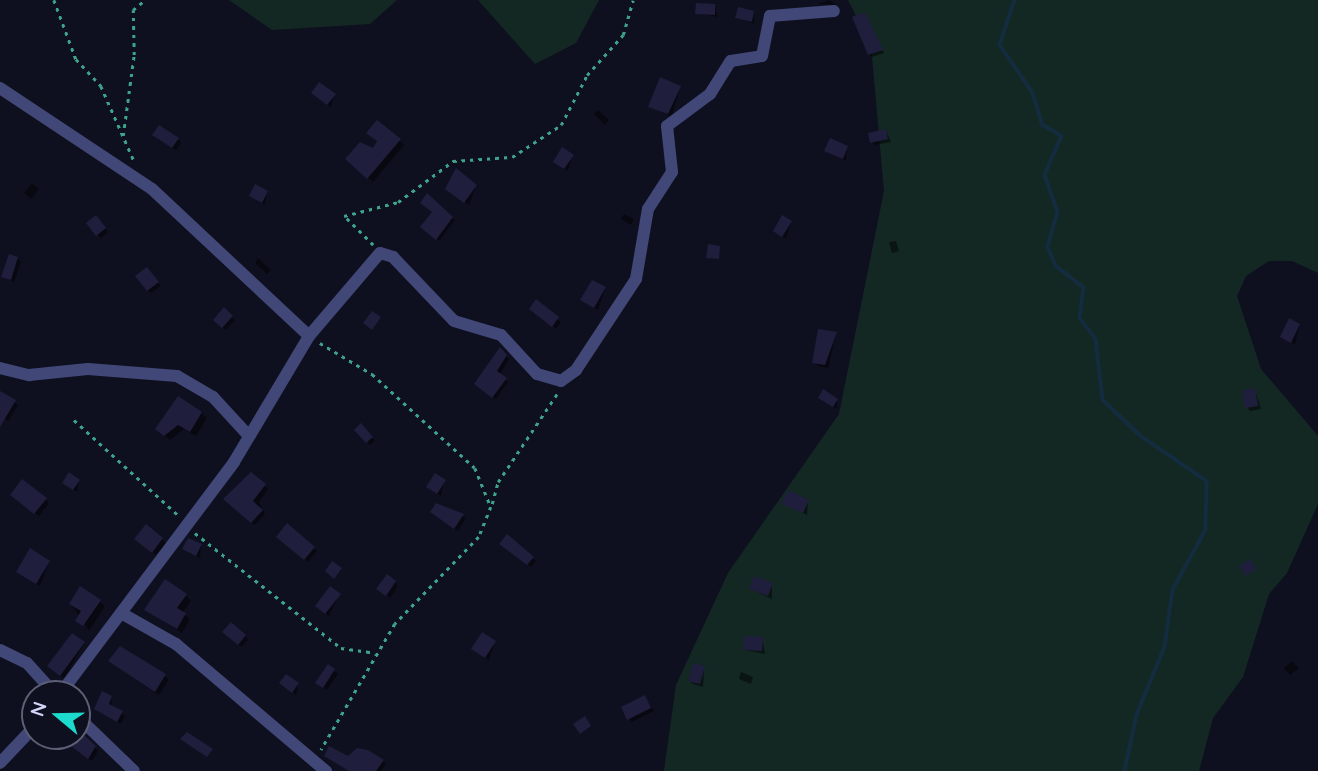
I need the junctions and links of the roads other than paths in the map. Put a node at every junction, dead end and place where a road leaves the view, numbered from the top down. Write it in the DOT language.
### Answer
graph roads {
  1 [pos="834,11"];
  2 [pos="0,88"];
  3 [pos="309,336"];
  4 [pos="0,368"];
  5 [pos="249,436"];
  6 [pos="121,613"];
  7 [pos="0,650"];
  8 [pos="42,680"];
  9 [pos="71,680"];
  10 [pos="91,730"];
  11 [pos="21,741"];
  12 [pos="0,763"];
  13 [pos="134,771"];
  14 [pos="326,771"];
  1 -- 3 [label="street"];
  2 -- 3 [label="street"];
  3 -- 5 [label="street"];
  4 -- 5 [label="street"];
  5 -- 6 [label="street"];
  6 -- 9 [label="street"];
  6 -- 14 [label="street"];
  7 -- 8 [label="street"];
  10 -- 13 [label="street"];
  11 -- 12 [label="street"];
}
